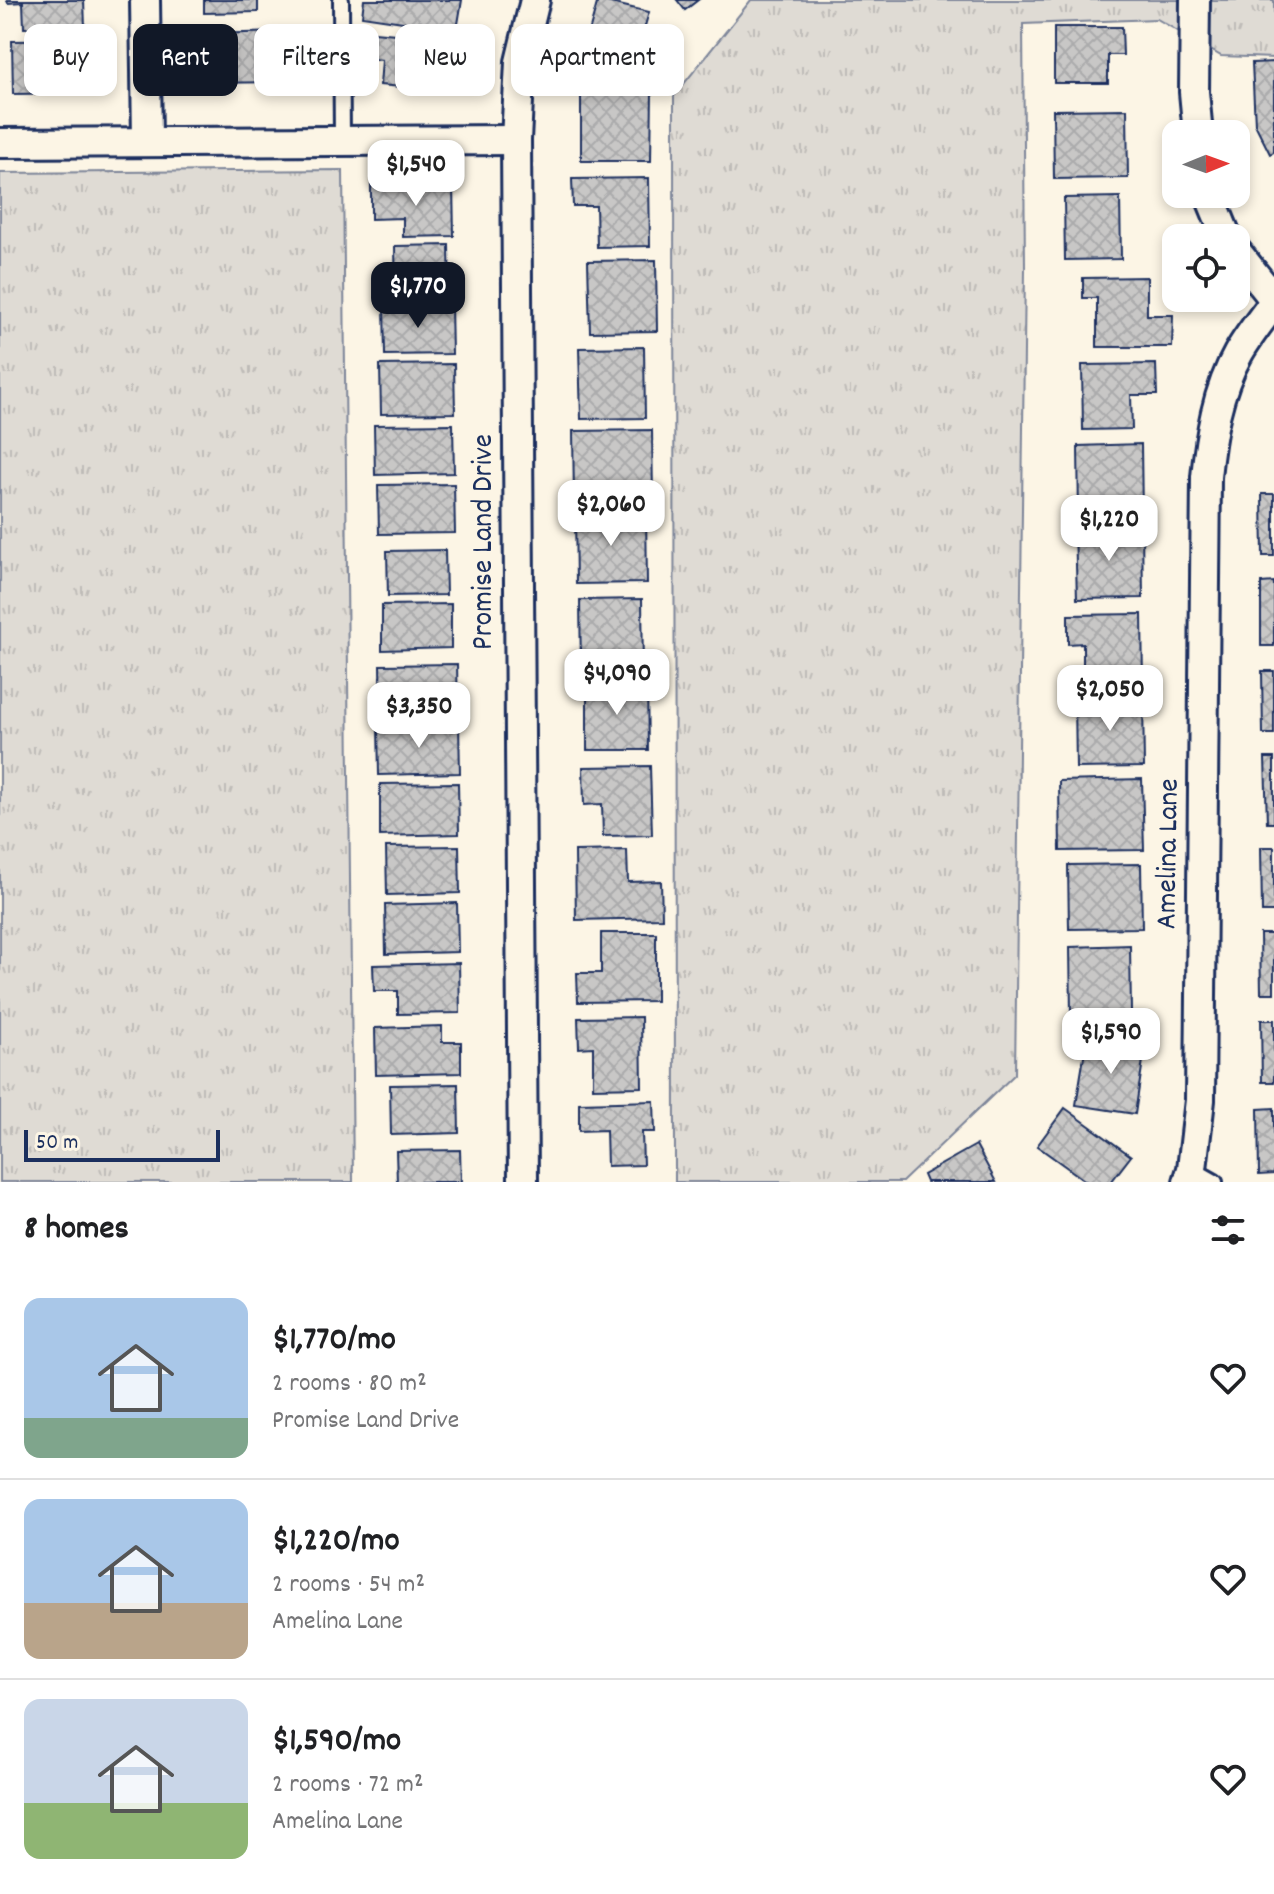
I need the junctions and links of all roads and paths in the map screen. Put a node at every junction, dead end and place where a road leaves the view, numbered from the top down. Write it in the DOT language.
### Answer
graph roads {
  1 [pos="145,0"];
  2 [pos="341,0"];
  3 [pos="535,0"];
  4 [pos="1195,0"];
  5 [pos="1197,120"];
  6 [pos="342,139"];
  7 [pos="147,140"];
  8 [pos="516,140"];
  9 [pos="0,143"];
  10 [pos="1250,269"];
  11 [pos="1274,300"];
  12 [pos="1199,1178"];
  13 [pos="523,1182"];
  1 -- 7 [label="street"];
  2 -- 6 [label="lane"];
  3 -- 8 [label="street, Promise Land Drive"];
  4 -- 5 [label="street"];
  6 -- 7 [label="street"];
  6 -- 8 [label="street"];
  7 -- 9 [label="street"];
  8 -- 13 [label="street, Promise Land Drive"];
  10 -- 11 [label="street"];
  11 -- 12 [label="street, Amelina Lane"];
}
